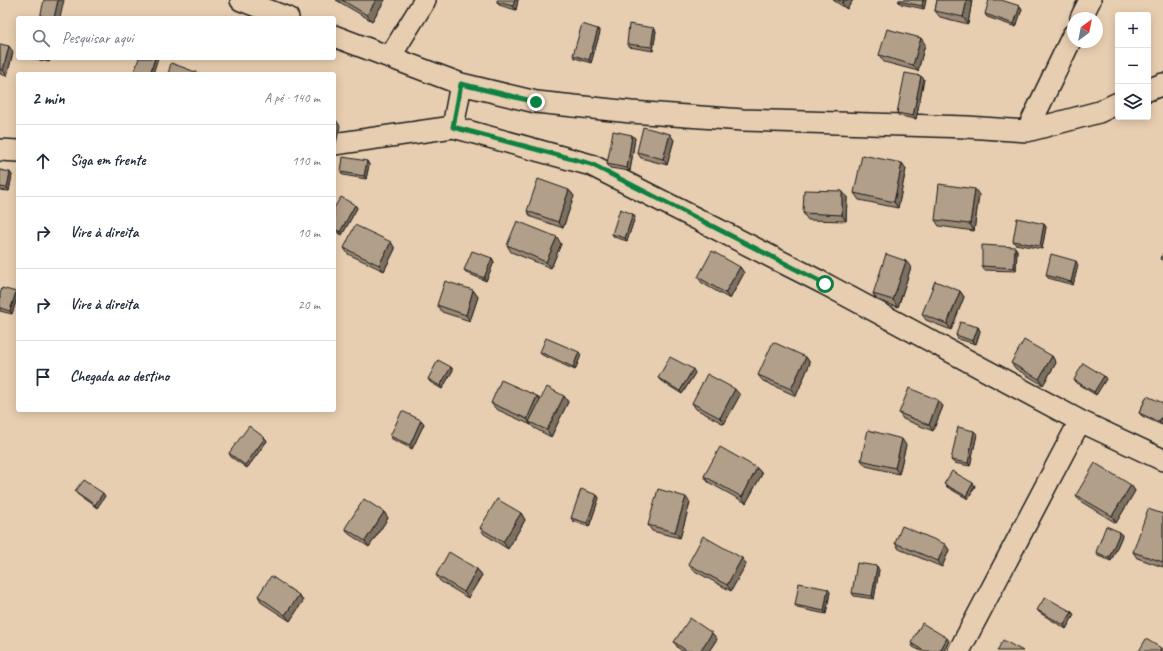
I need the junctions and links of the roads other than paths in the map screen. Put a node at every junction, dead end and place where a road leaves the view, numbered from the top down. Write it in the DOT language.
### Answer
graph roads {
  1 [pos="241,0"];
  2 [pos="425,0"];
  3 [pos="1090,0"];
  4 [pos="1084,12"];
  5 [pos="283,16"];
  6 [pos="336,37"];
  7 [pos="1067,48"];
  8 [pos="390,57"];
  9 [pos="461,84"];
  10 [pos="1163,84"];
  11 [pos="1151,89"];
  12 [pos="1115,104"];
  13 [pos="453,127"];
  14 [pos="1027,131"];
  15 [pos="336,144"];
  16 [pos="0,150"];
  17 [pos="16,151"];
  18 [pos="1080,421"];
  19 [pos="1163,460"];
  20 [pos="959,651"];
  1 -- 5 [label="street"];
  2 -- 8 [label="street"];
  3 -- 4 [label="street"];
  6 -- 8 [label="street"];
  7 -- 14 [label="street"];
  8 -- 9 [label="street"];
  9 -- 13 [label="street"];
  9 -- 14 [label="street"];
  10 -- 11 [label="street"];
  12 -- 14 [label="street"];
  13 -- 15 [label="street"];
  13 -- 18 [label="street"];
  16 -- 17 [label="street"];
  18 -- 19 [label="street"];
  18 -- 20 [label="street"];
}
